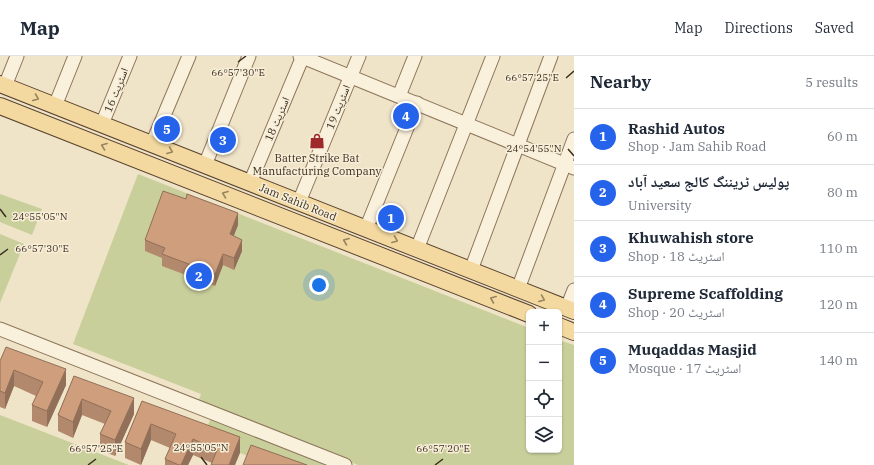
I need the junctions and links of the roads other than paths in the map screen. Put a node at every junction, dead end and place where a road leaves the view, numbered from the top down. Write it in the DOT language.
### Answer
graph roads {
  1 [pos="17,56"];
  2 [pos="75,56"];
  3 [pos="130,56"];
  4 [pos="189,56"];
  5 [pos="249,56"];
  6 [pos="302,56"];
  7 [pos="359,56"];
  8 [pos="415,56"];
  9 [pos="493,56"];
  10 [pos="551,56"];
  11 [pos="350,76"];
  12 [pos="2,85"];
  13 [pos="399,96"];
  14 [pos="417,103"];
  15 [pos="0,106"];
  16 [pos="55,106"];
  17 [pos="467,123"];
  18 [pos="102,124"];
  19 [pos="574,139"];
  20 [pos="152,144"];
  21 [pos="518,144"];
  22 [pos="205,165"];
  23 [pos="569,166"];
  24 [pos="250,183"];
  25 [pos="299,202"];
  26 [pos="366,229"];
  27 [pos="417,249"];
  28 [pos="471,270"];
  29 [pos="518,289"];
  30 [pos="574,290"];
  31 [pos="570,310"];
  32 [pos="526,313"];
  33 [pos="562,327"];
  34 [pos="0,329"];
  35 [pos="574,332"];
  36 [pos="345,465"];
  1 -- 12 [label="street"];
  2 -- 16 [label="street"];
  3 -- 18 [label="street, اسٹریٹ 16"];
  4 -- 20 [label="street"];
  5 -- 22 [label="street"];
  6 -- 11 [label="street"];
  6 -- 24 [label="street, اسٹریٹ 18"];
  7 -- 11 [label="street, اسٹریٹ 19"];
  8 -- 13 [label="street"];
  9 -- 17 [label="street"];
  10 -- 21 [label="street"];
  11 -- 13 [label="street"];
  11 -- 25 [label="street, اسٹریٹ 19"];
  12 -- 16 [label="main road, Jam Sahib Road, one-way"];
  13 -- 14 [label="street"];
  14 -- 17 [label="street"];
  14 -- 26 [label="street"];
  32 -- 15 [label="main road, Jam Sahib Road, one-way"];
  16 -- 18 [label="main road, Jam Sahib Road"];
  17 -- 21 [label="street"];
  17 -- 27 [label="street"];
  18 -- 20 [label="main road, Jam Sahib Road"];
  19 -- 23 [label="street"];
  20 -- 22 [label="main road, Jam Sahib Road, one-way"];
  21 -- 23 [label="street"];
  21 -- 28 [label="street"];
  22 -- 24 [label="main road, Jam Sahib Road"];
  23 -- 29 [label="street"];
  24 -- 25 [label="main road, Jam Sahib Road"];
  25 -- 26 [label="main road, Jam Sahib Road"];
  26 -- 27 [label="main road, Jam Sahib Road, one-way"];
  27 -- 28 [label="main road, Jam Sahib Road"];
  28 -- 29 [label="main road, Jam Sahib Road"];
  29 -- 31 [label="main road, Jam Sahib Road, one-way"];
  30 -- 31 [label="street"];
  33 -- 35 [label="main road"];
  34 -- 36 [label="street"];
}
